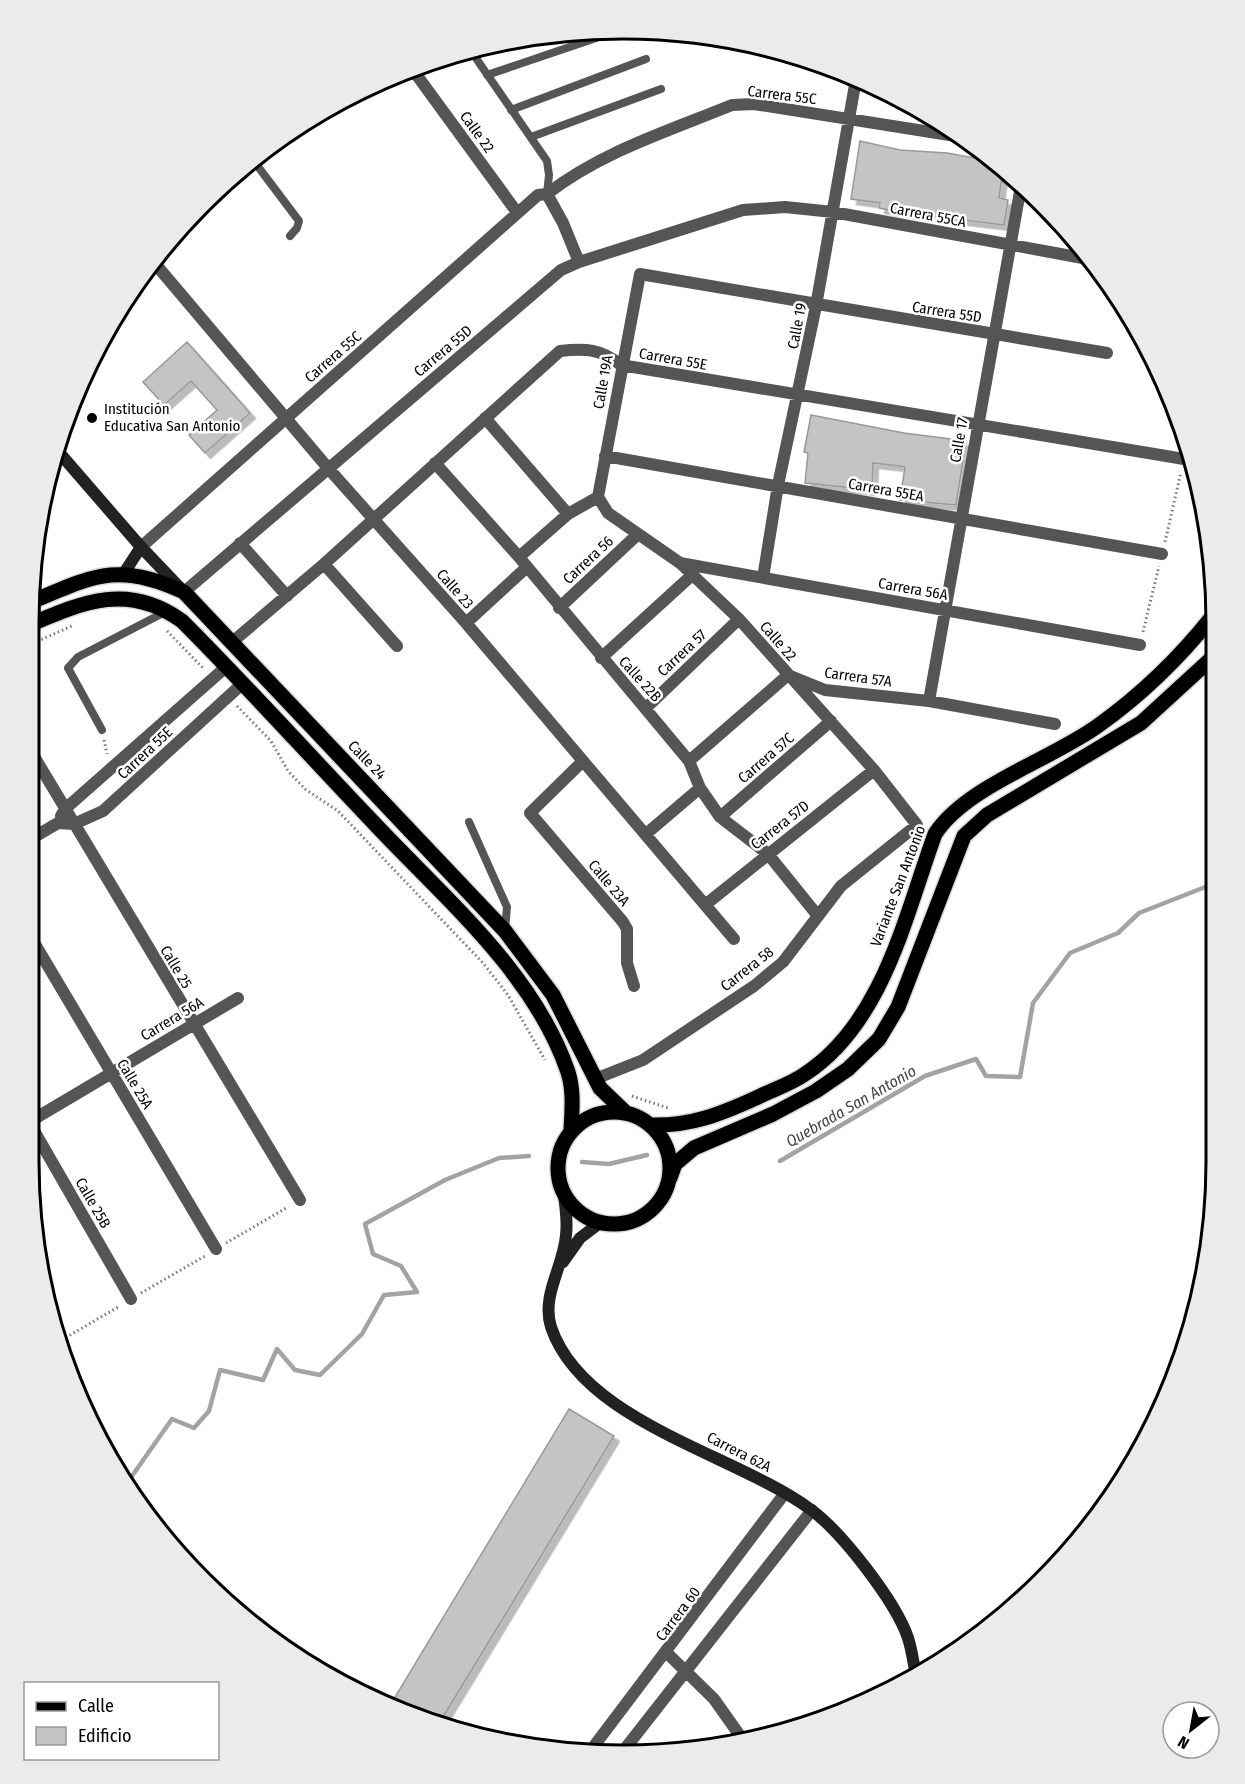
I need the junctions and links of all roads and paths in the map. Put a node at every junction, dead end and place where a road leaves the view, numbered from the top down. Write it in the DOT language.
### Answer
graph roads {
  1 [pos="591,40"];
  2 [pos="476,58"];
  3 [pos="646,59"];
  4 [pos="487,75"];
  5 [pos="418,76"];
  6 [pos="854,87"];
  7 [pos="661,88"];
  8 [pos="511,110"];
  9 [pos="848,118"];
  10 [pos="941,134"];
  11 [pos="531,137"];
  12 [pos="258,167"];
  13 [pos="547,194"];
  14 [pos="1019,196"];
  15 [pos="762,207"];
  16 [pos="516,211"];
  17 [pos="833,212"];
  18 [pos="290,236"];
  19 [pos="1011,246"];
  20 [pos="1077,257"];
  21 [pos="579,262"];
  22 [pos="159,268"];
  23 [pos="640,274"];
  24 [pos="816,306"];
  25 [pos="995,335"];
  26 [pos="1107,353"];
  27 [pos="621,365"];
  28 [pos="799,395"];
  29 [pos="286,417"];
  30 [pos="485,418"];
  31 [pos="977,424"];
  32 [pos="605,456"];
  33 [pos="63,457"];
  34 [pos="1182,459"];
  35 [pos="435,463"];
  36 [pos="328,468"];
  37 [pos="778,485"];
  38 [pos="598,497"];
  39 [pos="568,514"];
  40 [pos="960,518"];
  41 [pos="374,519"];
  42 [pos="637,536"];
  43 [pos="240,543"];
  44 [pos="141,547"];
  45 [pos="1162,554"];
  46 [pos="519,557"];
  47 [pos="680,563"];
  48 [pos="324,564"];
  49 [pos="527,567"];
  50 [pos="124,573"];
  51 [pos="691,576"];
  52 [pos="763,578"];
  53 [pos="183,592"];
  54 [pos="287,596"];
  55 [pos="40,598"];
  56 [pos="559,608"];
  57 [pos="944,609"];
  58 [pos="167,610"];
  59 [pos="739,619"];
  60 [pos="39,621"];
  61 [pos="466,623"];
  62 [pos="1206,624"];
  63 [pos="231,643"];
  64 [pos="1140,645"];
  65 [pos="397,646"];
  66 [pos="601,658"];
  67 [pos="1206,663"];
  68 [pos="226,667"];
  69 [pos="788,675"];
  70 [pos="242,684"];
  71 [pos="929,701"];
  72 [pos="646,708"];
  73 [pos="831,721"];
  74 [pos="1055,724"];
  75 [pos="102,730"];
  76 [pos="583,761"];
  77 [pos="689,761"];
  78 [pos="114,765"];
  79 [pos="39,767"];
  80 [pos="874,770"];
  81 [pos="700,788"];
  82 [pos="64,809"];
  83 [pos="720,817"];
  84 [pos="469,822"];
  85 [pos="58,823"];
  86 [pos="74,824"];
  87 [pos="917,825"];
  88 [pos="39,834"];
  89 [pos="646,834"];
  90 [pos="768,854"];
  91 [pos="705,905"];
  92 [pos="818,916"];
  93 [pos="504,931"];
  94 [pos="734,939"];
  95 [pos="39,952"];
  96 [pos="634,986"];
  97 [pos="238,998"];
  98 [pos="193,1024"];
  99 [pos="111,1072"];
  100 [pos="595,1079"];
  101 [pos="625,1112"];
  102 [pos="39,1115"];
  103 [pos="652,1125"];
  104 [pos="571,1130"];
  105 [pos="39,1141"];
  106 [pos="670,1178"];
  107 [pos="564,1194"];
  108 [pos="300,1200"];
  109 [pos="601,1222"];
  110 [pos="216,1249"];
  111 [pos="556,1273"];
  112 [pos="131,1299"];
  113 [pos="66,1337"];
  114 [pos="785,1493"];
  115 [pos="812,1510"];
  116 [pos="667,1653"];
  117 [pos="914,1667"];
  118 [pos="686,1670"];
  119 [pos="738,1733"];
  120 [pos="595,1744"];
  121 [pos="628,1745"];
  1 -- 4 [label="lane"];
  2 -- 4 [label="lane"];
  3 -- 8 [label="lane"];
  4 -- 8 [label="lane"];
  5 -- 16 [label="street, Calle 22"];
  6 -- 9 [label="street, Calle 19"];
  7 -- 11 [label="lane"];
  8 -- 11 [label="lane"];
  9 -- 10 [label="street, Carrera 55C"];
  9 -- 13 [label="street, Carrera 55C"];
  9 -- 17 [label="street, Calle 19"];
  11 -- 13 [label="lane"];
  12 -- 18 [label="lane"];
  13 -- 16 [label="street, Carrera 55C"];
  13 -- 21 [label="street"];
  14 -- 19 [label="street, Calle 17"];
  15 -- 17 [label="street, Carrera 55CA"];
  15 -- 21 [label="street, Carrera 55D"];
  16 -- 29 [label="street, Carrera 55C"];
  17 -- 19 [label="street, Carrera 55CA"];
  17 -- 24 [label="street, Calle 19"];
  19 -- 20 [label="street, Carrera 55CA"];
  19 -- 25 [label="street, Calle 17"];
  21 -- 36 [label="street, Carrera 55D"];
  22 -- 29 [label="street, Calle 23"];
  23 -- 24 [label="street, Carrera 55D"];
  23 -- 27 [label="street, Calle 19A"];
  24 -- 25 [label="street, Carrera 55D"];
  24 -- 28 [label="street, Calle 19"];
  25 -- 26 [label="street, Carrera 55D"];
  25 -- 31 [label="street, Calle 17"];
  27 -- 28 [label="street, Carrera 55E"];
  27 -- 30 [label="street, Carrera 55E"];
  27 -- 32 [label="street, Calle 19A"];
  28 -- 31 [label="street, Carrera 55E"];
  28 -- 37 [label="street, Calle 19"];
  29 -- 36 [label="street, Calle 23"];
  29 -- 44 [label="street, Carrera 55C"];
  30 -- 35 [label="street, Carrera 55E"];
  30 -- 39 [label="street"];
  31 -- 34 [label="street, Carrera 55E"];
  31 -- 40 [label="street, Calle 17"];
  32 -- 37 [label="street, Carrera 55EA"];
  32 -- 38 [label="street, Calle 19A"];
  33 -- 44 [label="street, Calle 24"];
  35 -- 41 [label="street, Carrera 55E"];
  35 -- 46 [label="street, Calle 22B"];
  36 -- 41 [label="street, Calle 23"];
  36 -- 43 [label="street, Carrera 55D"];
  37 -- 40 [label="street, Carrera 55EA"];
  37 -- 52 [label="street, Calle 19"];
  38 -- 39 [label="street"];
  38 -- 42 [label="street, Calle 22"];
  39 -- 46 [label="street"];
  40 -- 45 [label="street, Carrera 55EA"];
  40 -- 57 [label="street, Calle 17"];
  41 -- 48 [label="street, Carrera 55E"];
  41 -- 61 [label="street, Calle 23"];
  42 -- 47 [label="street, Calle 22"];
  42 -- 56 [label="street, Carrera 56"];
  43 -- 53 [label="street, Carrera 55D"];
  43 -- 54 [label="street"];
  44 -- 50 [label="street"];
  44 -- 53 [label="street, Calle 24"];
  46 -- 49 [label="street, Calle 22B"];
  47 -- 51 [label="street, Calle 22"];
  47 -- 52 [label="street, Carrera 56A"];
  48 -- 54 [label="street, Carrera 55E"];
  48 -- 65 [label="street"];
  49 -- 56 [label="street, Calle 22B"];
  49 -- 61 [label="street"];
  50 -- 53 [label="main road"];
  50 -- 55 [label="main road"];
  51 -- 59 [label="street, Calle 22"];
  51 -- 66 [label="street"];
  52 -- 57 [label="street, Carrera 56A"];
  53 -- 63 [label="main road, Calle 24"];
  54 -- 63 [label="street, Carrera 55E"];
  56 -- 66 [label="street, Calle 22B"];
  57 -- 64 [label="street, Carrera 56A"];
  57 -- 71 [label="street, Calle 17"];
  58 -- 60 [label="main road"];
  58 -- 68 [label="main road"];
  58 -- 75 [label="lane"];
  59 -- 69 [label="street, Calle 22"];
  59 -- 72 [label="street, Carrera 57"];
  61 -- 76 [label="street, Calle 23"];
  62 -- 103 [label="main road, Variante San Antonio"];
  63 -- 93 [label="main road, Calle 24"];
  66 -- 72 [label="street, Calle 22B"];
  67 -- 106 [label="main road"];
  68 -- 70 [label="main road"];
  68 -- 78 [label="street, Carrera 55E"];
  69 -- 71 [label="street, Carrera 57A"];
  69 -- 73 [label="street, Calle 22"];
  69 -- 77 [label="street"];
  70 -- 86 [label="street, Carrera 55E"];
  70 -- 104 [label="main road"];
  71 -- 74 [label="street, Carrera 57A"];
  72 -- 77 [label="street, Calle 22B"];
  73 -- 80 [label="street, Calle 22"];
  73 -- 83 [label="street, Carrera 57C"];
  75 -- 78 [label="path"];
  76 -- 89 [label="street, Calle 23"];
  76 -- 96 [label="street, Calle 23A"];
  77 -- 81 [label="street, Calle 22B"];
  78 -- 82 [label="street, Carrera 55E"];
  79 -- 82 [label="street, Calle 25"];
  80 -- 87 [label="street, Calle 22"];
  80 -- 90 [label="street, Carrera 57D"];
  81 -- 83 [label="street, Calle 22B"];
  81 -- 89 [label="street"];
  82 -- 85 [label="street, Carrera 55E"];
  82 -- 86 [label="street, Calle 25"];
  83 -- 90 [label="street, Calle 22B"];
  84 -- 93 [label="lane"];
  85 -- 86 [label="street, Carrera 55E"];
  85 -- 88 [label="street"];
  86 -- 98 [label="street, Calle 25"];
  87 -- 92 [label="street, Carrera 58"];
  89 -- 91 [label="street, Calle 23"];
  90 -- 91 [label="street, Carrera 57D"];
  90 -- 92 [label="street, Calle 22B"];
  91 -- 94 [label="street, Calle 23"];
  92 -- 100 [label="street, Carrera 58"];
  93 -- 100 [label="main road, Calle 24"];
  95 -- 99 [label="street, Calle 25A"];
  97 -- 98 [label="street, Carrera 56A"];
  98 -- 99 [label="street, Carrera 56A"];
  98 -- 108 [label="street, Calle 25"];
  99 -- 102 [label="street, Carrera 56A"];
  99 -- 110 [label="street, Calle 25A"];
  100 -- 101 [label="main road, Calle 24"];
  101 -- 103 [label="main road, Variante San Antonio"];
  101 -- 104 [label="main road, Variante San Antonio"];
  103 -- 106 [label="main road"];
  104 -- 107 [label="main road"];
  105 -- 112 [label="street, Calle 25B"];
  106 -- 109 [label="main road"];
  107 -- 109 [label="main road"];
  107 -- 111 [label="street, Carrera 62A"];
  108 -- 110 [label="path"];
  109 -- 111 [label="street, Carrera 62A"];
  110 -- 112 [label="path"];
  111 -- 114 [label="street, Carrera 62A"];
  112 -- 113 [label="path"];
  114 -- 115 [label="street, Carrera 62A"];
  114 -- 116 [label="street, Carrera 60"];
  115 -- 117 [label="street, Carrera 62A"];
  115 -- 118 [label="street"];
  116 -- 118 [label="street"];
  116 -- 120 [label="street, Carrera 60"];
  118 -- 119 [label="street"];
  118 -- 121 [label="street"];
}
